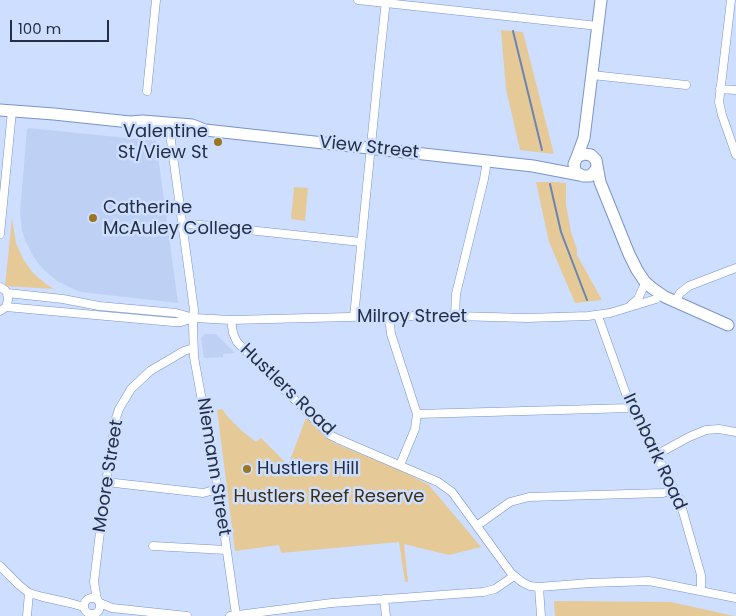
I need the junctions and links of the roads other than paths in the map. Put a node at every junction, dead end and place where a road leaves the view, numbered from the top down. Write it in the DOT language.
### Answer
graph roads {
  1 [pos="156,0"];
  2 [pos="358,0"];
  3 [pos="601,0"];
  4 [pos="731,0"];
  5 [pos="386,2"];
  6 [pos="598,26"];
  7 [pos="592,75"];
  8 [pos="686,85"];
  9 [pos="720,89"];
  10 [pos="736,90"];
  11 [pos="147,91"];
  12 [pos="589,103"];
  13 [pos="0,110"];
  14 [pos="12,111"];
  15 [pos="171,126"];
  16 [pos="370,148"];
  17 [pos="591,155"];
  18 [pos="736,155"];
  19 [pos="576,159"];
  20 [pos="487,161"];
  21 [pos="532,166"];
  22 [pos="597,168"];
  23 [pos="581,176"];
  24 [pos="182,223"];
  25 [pos="0,234"];
  26 [pos="361,242"];
  27 [pos="736,268"];
  28 [pos="2,288"];
  29 [pos="650,292"];
  30 [pos="675,302"];
  31 [pos="630,307"];
  32 [pos="2,311"];
  33 [pos="389,316"];
  34 [pos="455,316"];
  35 [pos="598,316"];
  36 [pos="354,317"];
  37 [pos="194,318"];
  38 [pos="232,320"];
  39 [pos="732,327"];
  40 [pos="193,348"];
  41 [pos="631,408"];
  42 [pos="417,414"];
  43 [pos="736,432"];
  44 [pos="656,455"];
  45 [pos="400,466"];
  46 [pos="106,482"];
  47 [pos="218,489"];
  48 [pos="674,490"];
  49 [pos="478,525"];
  50 [pos="154,546"];
  51 [pos="226,550"];
  52 [pos="0,566"];
  53 [pos="514,576"];
  54 [pos="539,588"];
  55 [pos="701,590"];
  56 [pos="29,593"];
  57 [pos="736,598"];
  58 [pos="384,599"];
  59 [pos="92,608"];
  60 [pos="27,616"];
  61 [pos="187,616"];
  62 [pos="233,616"];
  63 [pos="386,616"];
  64 [pos="541,616"];
  1 -- 11 [label="street"];
  2 -- 5 [label="street"];
  3 -- 6 [label="street"];
  4 -- 9 [label="street"];
  5 -- 6 [label="street"];
  5 -- 16 [label="street"];
  6 -- 7 [label="street"];
  7 -- 8 [label="street"];
  7 -- 12 [label="street"];
  9 -- 10 [label="street"];
  9 -- 18 [label="street"];
  12 -- 17 [label="street"];
  12 -- 19 [label="street"];
  13 -- 14 [label="street, View Street"];
  14 -- 15 [label="street, View Street"];
  14 -- 25 [label="street"];
  15 -- 16 [label="street, View Street"];
  15 -- 24 [label="street, Niemann Street"];
  16 -- 20 [label="street, View Street"];
  16 -- 26 [label="street"];
  17 -- 19 [label="street"];
  17 -- 22 [label="street"];
  19 -- 21 [label="street, View Street"];
  19 -- 23 [label="street"];
  20 -- 21 [label="street, View Street"];
  20 -- 34 [label="street"];
  21 -- 23 [label="street, View Street"];
  22 -- 23 [label="street"];
  22 -- 29 [label="street"];
  23 -- 29 [label="street"];
  24 -- 26 [label="street"];
  24 -- 37 [label="street, Niemann Street"];
  26 -- 36 [label="street"];
  27 -- 30 [label="street"];
  28 -- 32 [label="street"];
  28 -- 37 [label="street"];
  29 -- 30 [label="street"];
  29 -- 31 [label="street, Milroy Street"];
  29 -- 31 [label="street"];
  29 -- 39 [label="street"];
  30 -- 39 [label="street"];
  31 -- 35 [label="street, Milroy Street"];
  32 -- 37 [label="street"];
  33 -- 34 [label="street, Milroy Street"];
  33 -- 36 [label="street, Milroy Street"];
  33 -- 42 [label="street"];
  34 -- 35 [label="street, Milroy Street"];
  35 -- 41 [label="street, Ironbark Road"];
  36 -- 38 [label="street, Milroy Street"];
  37 -- 38 [label="street, Milroy Street"];
  37 -- 40 [label="street, Niemann Street"];
  38 -- 45 [label="street, Hustlers Road"];
  40 -- 46 [label="street, Moore Street"];
  40 -- 47 [label="street, Niemann Street"];
  41 -- 42 [label="street"];
  41 -- 44 [label="street, Ironbark Road"];
  42 -- 45 [label="street"];
  43 -- 44 [label="street"];
  44 -- 48 [label="street, Ironbark Road"];
  45 -- 49 [label="street, Hustlers Road"];
  46 -- 47 [label="street"];
  46 -- 59 [label="street, Moore Street"];
  47 -- 51 [label="street, Niemann Street"];
  48 -- 49 [label="street"];
  48 -- 55 [label="street, Ironbark Road"];
  49 -- 53 [label="street, Hustlers Road"];
  50 -- 51 [label="street"];
  51 -- 62 [label="street, Niemann Street"];
  52 -- 56 [label="street"];
  53 -- 54 [label="street"];
  53 -- 58 [label="street"];
  54 -- 55 [label="street"];
  54 -- 64 [label="street"];
  55 -- 57 [label="street"];
  56 -- 59 [label="street"];
  56 -- 60 [label="street"];
  58 -- 62 [label="street"];
  58 -- 63 [label="street"];
  59 -- 61 [label="street"];
}
